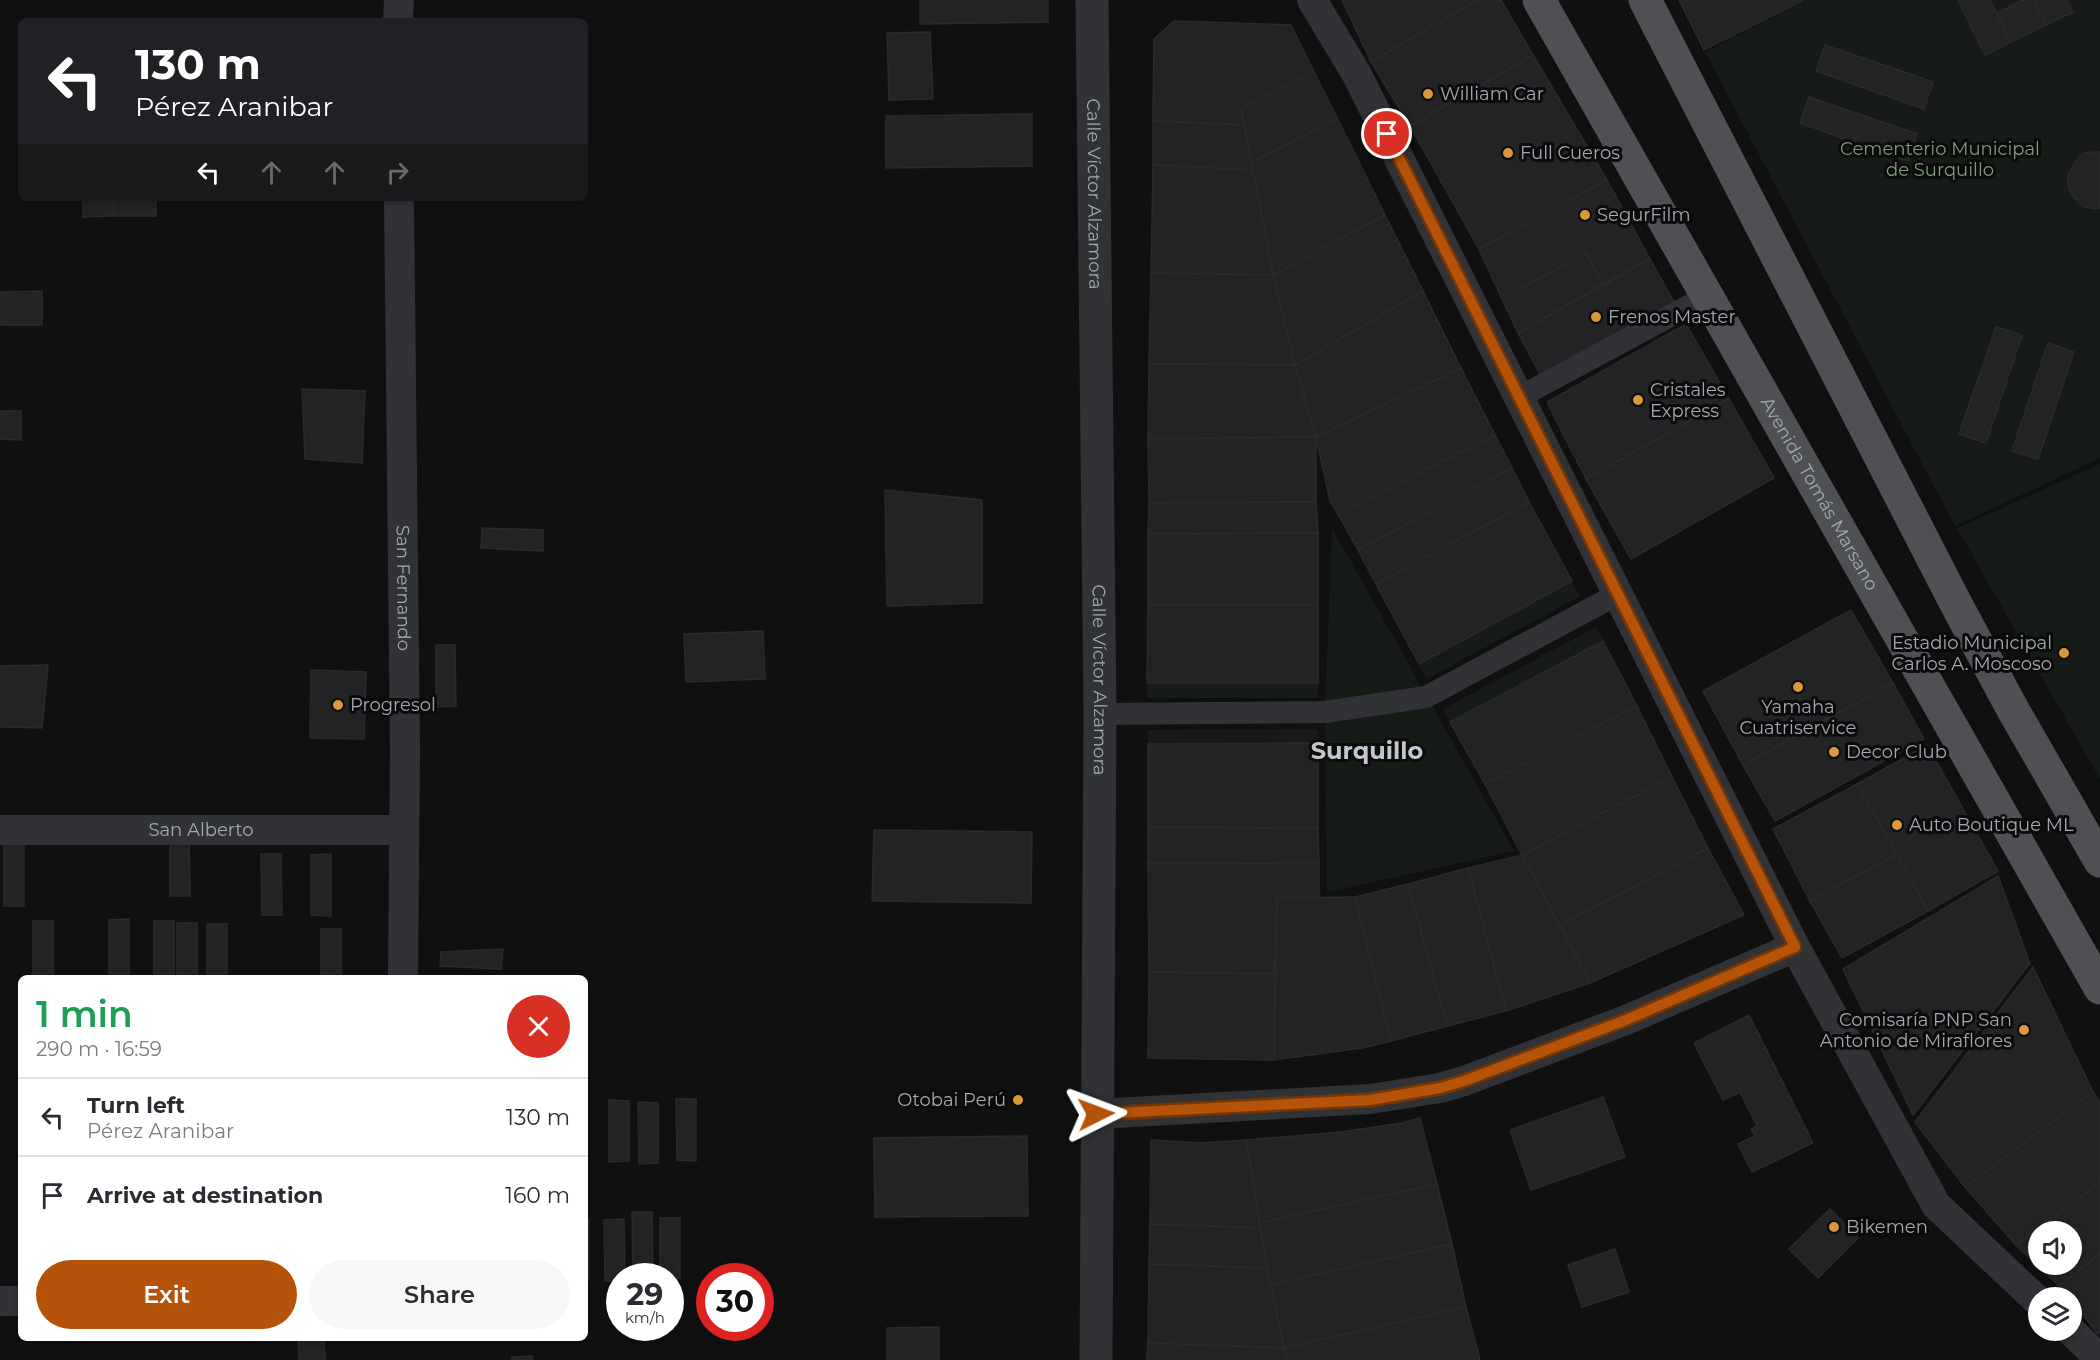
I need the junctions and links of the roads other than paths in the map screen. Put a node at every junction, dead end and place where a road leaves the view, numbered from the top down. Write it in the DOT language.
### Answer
graph roads {
  1 [pos="399,0"];
  2 [pos="1092,0"];
  3 [pos="1312,0"];
  4 [pos="1539,0"];
  5 [pos="1645,0"];
  6 [pos="399,18"];
  7 [pos="399,201"];
  8 [pos="1707,296"];
  9 [pos="1518,398"];
  10 [pos="1618,594"];
  11 [pos="1100,714"];
  12 [pos="0,830"];
  13 [pos="403,830"];
  14 [pos="2100,861"];
  15 [pos="1795,947"];
  16 [pos="403,975"];
  17 [pos="2100,988"];
  18 [pos="1096,1114"];
  19 [pos="2028,1292"];
  20 [pos="0,1301"];
  21 [pos="18,1301"];
  22 [pos="2081,1341"];
  23 [pos="2100,1359"];
  24 [pos="1096,1360"];
  1 -- 6 [label="street"];
  2 -- 11 [label="street, Calle Víctor Alzamora"];
  3 -- 9 [label="street"];
  4 -- 8 [label="main road, Avenida Tomás Marsano"];
  5 -- 14 [label="main road"];
  7 -- 13 [label="street, San Fernando"];
  8 -- 9 [label="street"];
  8 -- 17 [label="main road, Avenida Tomás Marsano"];
  9 -- 10 [label="street"];
  10 -- 11 [label="street"];
  10 -- 15 [label="street"];
  11 -- 18 [label="street, Calle Víctor Alzamora"];
  12 -- 13 [label="street, San Alberto"];
  13 -- 16 [label="street, San Fernando"];
  15 -- 18 [label="street"];
  15 -- 19 [label="street"];
  18 -- 24 [label="street, Calle Víctor Alzamora"];
  20 -- 21 [label="street"];
  22 -- 23 [label="street"];
}
